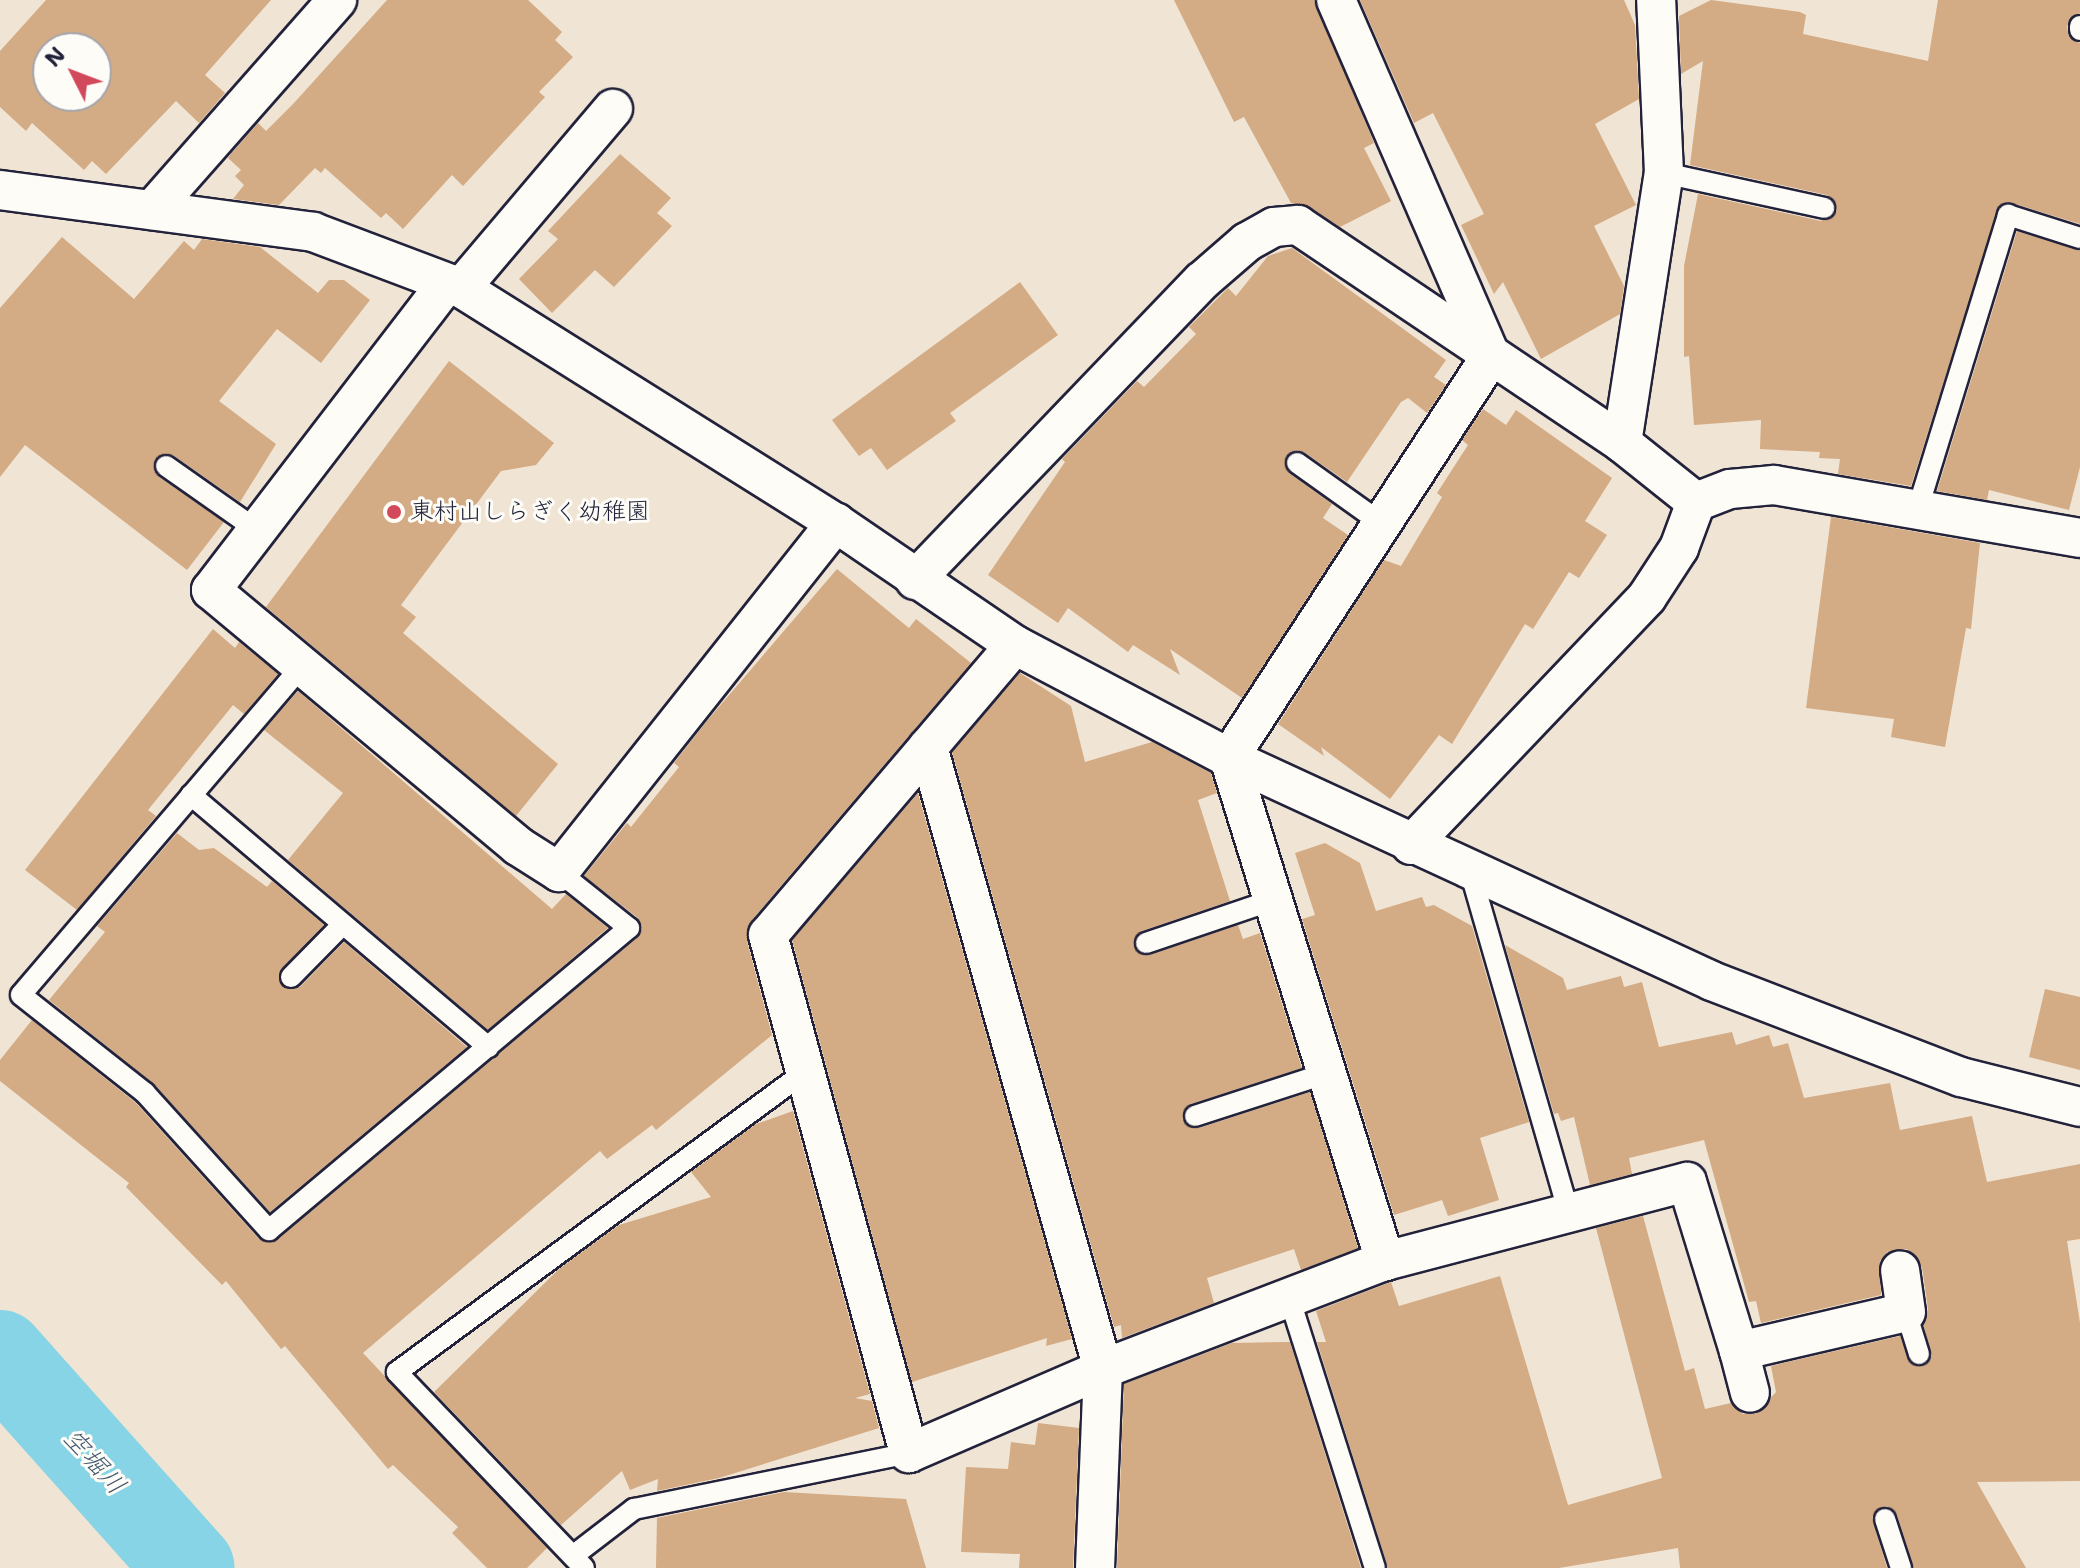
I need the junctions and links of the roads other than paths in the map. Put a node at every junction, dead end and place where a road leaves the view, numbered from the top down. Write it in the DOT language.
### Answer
graph roads {
  1 [pos="337,0"];
  2 [pos="1336,0"];
  3 [pos="1656,0"];
  4 [pos="613,109"];
  5 [pos="1664,173"];
  6 [pos="0,190"];
  7 [pos="1824,208"];
  8 [pos="152,210"];
  9 [pos="2080,238"];
  10 [pos="454,286"];
  11 [pos="1491,356"];
  12 [pos="1622,443"];
  13 [pos="1297,463"];
  14 [pos="166,466"];
  15 [pos="1696,502"];
  16 [pos="1918,508"];
  17 [pos="836,523"];
  18 [pos="1381,523"];
  19 [pos="257,530"];
  20 [pos="2080,538"];
  21 [pos="915,580"];
  22 [pos="1015,645"];
  23 [pos="301,667"];
  24 [pos="928,747"];
  25 [pos="1229,758"];
  26 [pos="191,795"];
  27 [pos="1411,845"];
  28 [pos="559,872"];
  29 [pos="1471,874"];
  30 [pos="1273,900"];
  31 [pos="343,924"];
  32 [pos="1146,943"];
  33 [pos="291,977"];
  34 [pos="488,1047"];
  35 [pos="805,1072"];
  36 [pos="1324,1074"];
  37 [pos="2080,1107"];
  38 [pos="1195,1116"];
  39 [pos="1568,1210"];
  40 [pos="1385,1261"];
  41 [pos="1900,1270"];
  42 [pos="1289,1297"];
  43 [pos="1906,1312"];
  44 [pos="1739,1351"];
  45 [pos="1919,1354"];
  46 [pos="1103,1369"];
  47 [pos="1750,1393"];
  48 [pos="909,1453"];
  49 [pos="1885,1519"];
  50 [pos="579,1561"];
  51 [pos="1095,1568"];
  52 [pos="1375,1568"];
  53 [pos="1901,1568"];
  1 -- 8 [label="street"];
  2 -- 11 [label="street"];
  3 -- 5 [label="street"];
  4 -- 10 [label="street"];
  5 -- 7 [label="lane"];
  5 -- 12 [label="street"];
  6 -- 8 [label="street"];
  8 -- 10 [label="street"];
  9 -- 16 [label="lane"];
  10 -- 17 [label="street"];
  10 -- 19 [label="street"];
  11 -- 12 [label="street"];
  11 -- 18 [label="street"];
  11 -- 21 [label="street"];
  12 -- 15 [label="street"];
  13 -- 18 [label="lane"];
  14 -- 19 [label="lane"];
  15 -- 16 [label="street"];
  15 -- 27 [label="street"];
  16 -- 20 [label="street"];
  17 -- 21 [label="street"];
  17 -- 28 [label="street"];
  18 -- 25 [label="street"];
  19 -- 23 [label="street"];
  21 -- 22 [label="street"];
  22 -- 24 [label="street"];
  22 -- 25 [label="street"];
  23 -- 26 [label="lane"];
  23 -- 28 [label="street"];
  24 -- 35 [label="street"];
  24 -- 46 [label="street"];
  25 -- 27 [label="street"];
  25 -- 30 [label="street"];
  26 -- 31 [label="lane"];
  26 -- 34 [label="lane"];
  27 -- 29 [label="street"];
  28 -- 34 [label="lane"];
  29 -- 37 [label="street"];
  29 -- 39 [label="lane"];
  30 -- 32 [label="lane"];
  30 -- 36 [label="street"];
  31 -- 33 [label="lane"];
  31 -- 34 [label="lane"];
  35 -- 48 [label="street"];
  35 -- 50 [label="lane"];
  36 -- 38 [label="lane"];
  36 -- 40 [label="street"];
  39 -- 40 [label="street"];
  39 -- 44 [label="street"];
  40 -- 42 [label="street"];
  41 -- 43 [label="street"];
  42 -- 46 [label="street"];
  42 -- 52 [label="lane"];
  43 -- 44 [label="street"];
  43 -- 45 [label="lane"];
  44 -- 47 [label="street"];
  46 -- 48 [label="street"];
  46 -- 51 [label="street"];
  48 -- 50 [label="lane"];
  49 -- 53 [label="lane"];
}
